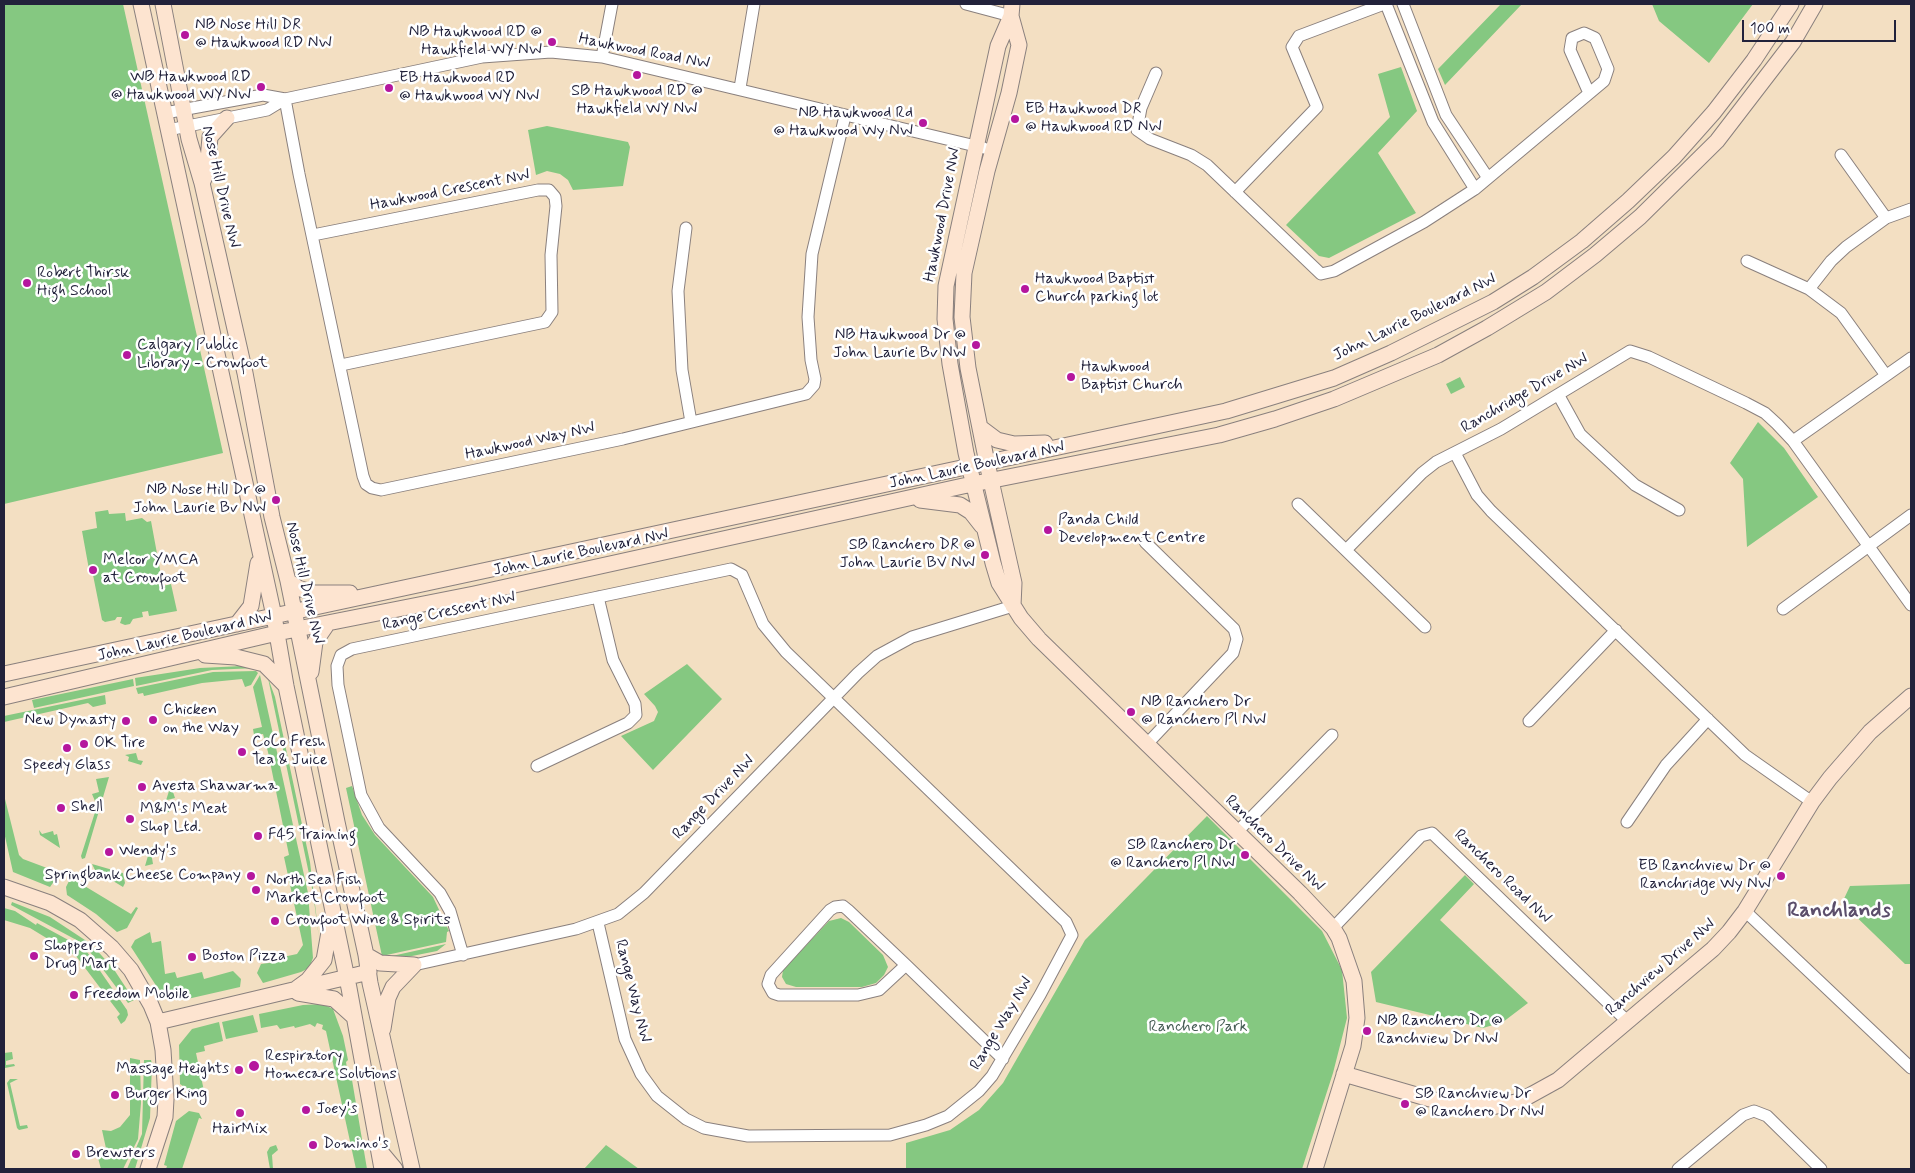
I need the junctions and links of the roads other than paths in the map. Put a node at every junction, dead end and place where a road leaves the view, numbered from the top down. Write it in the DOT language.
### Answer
graph roads {
  1 [pos="141,4"];
  2 [pos="163,4"];
  3 [pos="612,4"];
  4 [pos="754,4"];
  5 [pos="966,4"];
  6 [pos="1385,4"];
  7 [pos="1403,4"];
  8 [pos="1791,4"];
  9 [pos="1815,4"];
  10 [pos="1012,10"];
  11 [pos="602,57"];
  12 [pos="1156,73"];
  13 [pos="740,88"];
  14 [pos="1589,93"];
  15 [pos="285,99"];
  16 [pos="184,109"];
  17 [pos="165,113"];
  18 [pos="845,116"];
  19 [pos="227,118"];
  20 [pos="187,126"];
  21 [pos="168,130"];
  22 [pos="975,145"];
  23 [pos="993,150"];
  24 [pos="1841,155"];
  25 [pos="1488,178"];
  26 [pos="202,183"];
  27 [pos="1475,189"];
  28 [pos="1235,192"];
  29 [pos="1911,209"];
  30 [pos="1886,218"];
  31 [pos="686,228"];
  32 [pos="313,235"];
  33 [pos="1747,262"];
  34 [pos="1809,289"];
  35 [pos="962,317"];
  36 [pos="945,319"];
  37 [pos="1911,358"];
  38 [pos="341,365"];
  39 [pos="1885,374"];
  40 [pos="1559,396"];
  41 [pos="691,422"];
  42 [pos="981,428"];
  43 [pos="1793,441"];
  44 [pos="1055,447"];
  45 [pos="1455,453"];
  46 [pos="987,463"];
  47 [pos="970,467"];
  48 [pos="991,481"];
  49 [pos="975,484"];
  50 [pos="904,499"];
  51 [pos="1298,504"];
  52 [pos="1680,510"];
  53 [pos="1911,515"];
  54 [pos="986,532"];
  55 [pos="1145,542"];
  56 [pos="1868,546"];
  57 [pos="259,549"];
  58 [pos="1346,550"];
  59 [pos="288,581"];
  60 [pos="386,591"];
  61 [pos="598,597"];
  62 [pos="1013,606"];
  63 [pos="1911,606"];
  64 [pos="1784,609"];
  65 [pos="294,612"];
  66 [pos="274,616"];
  67 [pos="328,623"];
  68 [pos="237,624"];
  69 [pos="1425,626"];
  70 [pos="298,629"];
  71 [pos="1616,630"];
  72 [pos="277,633"];
  73 [pos="186,654"];
  74 [pos="4,674"];
  75 [pos="286,686"];
  76 [pos="310,691"];
  77 [pos="1911,696"];
  78 [pos="4,697"];
  79 [pos="834,698"];
  80 [pos="1708,720"];
  81 [pos="1529,721"];
  82 [pos="1332,734"];
  83 [pos="1146,745"];
  84 [pos="537,766"];
  85 [pos="1812,802"];
  86 [pos="1627,822"];
  87 [pos="1237,832"];
  88 [pos="4,887"];
  89 [pos="332,908"];
  90 [pos="1745,911"];
  91 [pos="598,923"];
  92 [pos="1334,928"];
  93 [pos="366,955"];
  94 [pos="463,956"];
  95 [pos="414,965"];
  96 [pos="906,965"];
  97 [pos="369,972"];
  98 [pos="347,977"];
  99 [pos="291,992"];
  100 [pos="354,1017"];
  101 [pos="1627,1021"];
  102 [pos="158,1022"];
  103 [pos="382,1035"];
  104 [pos="1003,1059"];
  105 [pos="1911,1068"];
  106 [pos="1344,1074"];
  107 [pos="379,1149"];
  108 [pos="148,1169"];
  109 [pos="382,1169"];
  110 [pos="395,1169"];
  111 [pos="412,1169"];
  112 [pos="1315,1169"];
  113 [pos="1678,1169"];
  114 [pos="1821,1169"];
  1 -- 17 [label="main road"];
  2 -- 16 [label="main road, Nose Hill Drive NW"];
  3 -- 11 [label="street"];
  4 -- 13 [label="street"];
  5 -- 10 [label="street"];
  6 -- 27 [label="street"];
  6 -- 28 [label="street"];
  7 -- 25 [label="street"];
  8 -- 44 [label="main road, John Laurie Boulevard NW"];
  9 -- 48 [label="main road, John Laurie Boulevard NW"];
  10 -- 22 [label="main road, Hawkwood Drive NW"];
  10 -- 23 [label="main road, Hawkwood Drive NW"];
  11 -- 13 [label="street, Hawkwood Road NW"];
  11 -- 15 [label="street, Hawkwood Road NW"];
  12 -- 28 [label="street"];
  13 -- 18 [label="street, Hawkwood Road NW"];
  14 -- 14 [label="street"];
  14 -- 25 [label="street"];
  15 -- 16 [label="street, Hawkwood Road NW"];
  15 -- 19 [label="street, Hawkwood Road NW"];
  15 -- 32 [label="street, Hawkwood Way NW"];
  16 -- 17 [label="street, Hawkwood Road NW"];
  16 -- 20 [label="main road, Nose Hill Drive NW"];
  17 -- 21 [label="main road"];
  18 -- 22 [label="street, Hawkwood Road NW"];
  18 -- 41 [label="street, Hawkwood Way NW"];
  19 -- 20 [label="street, Hawkwood Road NW"];
  19 -- 26 [label="main road"];
  20 -- 21 [label="street, Hawkwood Road NW"];
  20 -- 26 [label="main road, Nose Hill Drive NW"];
  21 -- 57 [label="main road"];
  22 -- 23 [label="street, Hawkwood Road NW"];
  22 -- 36 [label="main road, Hawkwood Drive NW"];
  23 -- 35 [label="main road, Hawkwood Drive NW"];
  24 -- 30 [label="street"];
  25 -- 27 [label="street"];
  26 -- 59 [label="main road, Nose Hill Drive NW"];
  27 -- 28 [label="street"];
  29 -- 30 [label="street"];
  30 -- 34 [label="street"];
  31 -- 41 [label="street"];
  32 -- 38 [label="street, Hawkwood Way NW"];
  32 -- 38 [label="street, Hawkwood Crescent NW"];
  33 -- 34 [label="street"];
  34 -- 39 [label="street"];
  35 -- 36 [label="main road"];
  35 -- 42 [label="main road, Hawkwood Drive NW"];
  36 -- 47 [label="main road, Hawkwood Drive NW"];
  37 -- 39 [label="street"];
  38 -- 41 [label="street, Hawkwood Way NW"];
  39 -- 43 [label="street"];
  40 -- 43 [label="street, Ranchridge Drive NW"];
  40 -- 45 [label="street, Ranchridge Drive NW"];
  40 -- 52 [label="street"];
  42 -- 44 [label="main road"];
  42 -- 46 [label="main road, Hawkwood Drive NW"];
  43 -- 56 [label="street, Ranchridge Drive NW"];
  44 -- 46 [label="main road, John Laurie Boulevard NW"];
  45 -- 58 [label="street"];
  45 -- 71 [label="street, Ranchridge Drive NW"];
  46 -- 47 [label="main road, John Laurie Boulevard NW"];
  46 -- 48 [label="main road, Hawkwood Drive NW"];
  47 -- 49 [label="main road, Hawkwood Drive NW"];
  47 -- 60 [label="main road, John Laurie Boulevard NW"];
  48 -- 49 [label="main road, John Laurie Boulevard NW"];
  48 -- 62 [label="main road"];
  49 -- 50 [label="main road, John Laurie Boulevard NW"];
  49 -- 54 [label="main road, Ranchero Drive NW"];
  50 -- 54 [label="main road"];
  50 -- 67 [label="main road, John Laurie Boulevard NW"];
  51 -- 58 [label="street"];
  53 -- 56 [label="street"];
  54 -- 62 [label="main road, Ranchero Drive NW"];
  55 -- 83 [label="street"];
  56 -- 63 [label="street, Ranchridge Drive NW"];
  56 -- 64 [label="street"];
  57 -- 66 [label="main road"];
  57 -- 68 [label="main road"];
  58 -- 69 [label="street"];
  59 -- 60 [label="main road"];
  59 -- 65 [label="main road, Nose Hill Drive NW"];
  60 -- 65 [label="main road, John Laurie Boulevard NW"];
  61 -- 79 [label="street, Range Crescent NW"];
  61 -- 84 [label="street"];
  61 -- 94 [label="street, Range Crescent NW"];
  62 -- 79 [label="street, Range Drive NW"];
  62 -- 83 [label="main road, Ranchero Drive NW"];
  65 -- 66 [label="main road, John Laurie Boulevard NW"];
  65 -- 70 [label="main road, Nose Hill Drive NW"];
  66 -- 68 [label="main road, John Laurie Boulevard NW"];
  66 -- 72 [label="main road"];
  67 -- 70 [label="main road, John Laurie Boulevard NW"];
  67 -- 76 [label="main road"];
  68 -- 74 [label="main road, John Laurie Boulevard NW"];
  70 -- 72 [label="main road, John Laurie Boulevard NW"];
  70 -- 76 [label="main road, Nose Hill Drive NW"];
  71 -- 80 [label="street, Ranchridge Drive NW"];
  71 -- 81 [label="street"];
  72 -- 73 [label="main road, John Laurie Boulevard NW"];
  72 -- 75 [label="main road"];
  73 -- 75 [label="main road"];
  73 -- 78 [label="main road, John Laurie Boulevard NW"];
  75 -- 89 [label="main road"];
  76 -- 93 [label="main road, Nose Hill Drive NW"];
  77 -- 85 [label="main road, Ranchview Drive NW"];
  79 -- 91 [label="street, Range Drive NW"];
  79 -- 104 [label="street, Range Way NW"];
  80 -- 85 [label="street, Ranchridge Drive NW"];
  80 -- 86 [label="street"];
  82 -- 87 [label="street"];
  83 -- 87 [label="main road, Ranchero Drive NW"];
  85 -- 90 [label="main road, Ranchview Drive NW"];
  87 -- 92 [label="main road, Ranchero Drive NW"];
  88 -- 102 [label="main road"];
  89 -- 98 [label="main road"];
  89 -- 99 [label="main road"];
  90 -- 101 [label="main road, Ranchview Drive NW"];
  90 -- 105 [label="street"];
  91 -- 94 [label="street, Range Drive NW"];
  91 -- 104 [label="street, Range Way NW"];
  92 -- 101 [label="street, Ranchero Road NW"];
  92 -- 106 [label="main road, Ranchero Drive NW"];
  93 -- 95 [label="main road"];
  93 -- 97 [label="main road, Nose Hill Drive NW"];
  94 -- 95 [label="street, Range Drive NW"];
  95 -- 103 [label="main road"];
  96 -- 96 [label="street"];
  96 -- 104 [label="street"];
  97 -- 98 [label="main road"];
  97 -- 103 [label="main road, Nose Hill Drive NW"];
  98 -- 99 [label="main road"];
  98 -- 100 [label="main road"];
  99 -- 100 [label="main road"];
  99 -- 102 [label="main road"];
  100 -- 107 [label="main road"];
  101 -- 106 [label="main road, Ranchview Drive NW"];
  102 -- 108 [label="main road"];
  103 -- 111 [label="main road, Nose Hill Drive NW"];
  106 -- 112 [label="main road, Ranchero Drive NW"];
  107 -- 109 [label="main road"];
  107 -- 110 [label="main road"];
  113 -- 114 [label="street"];
}
